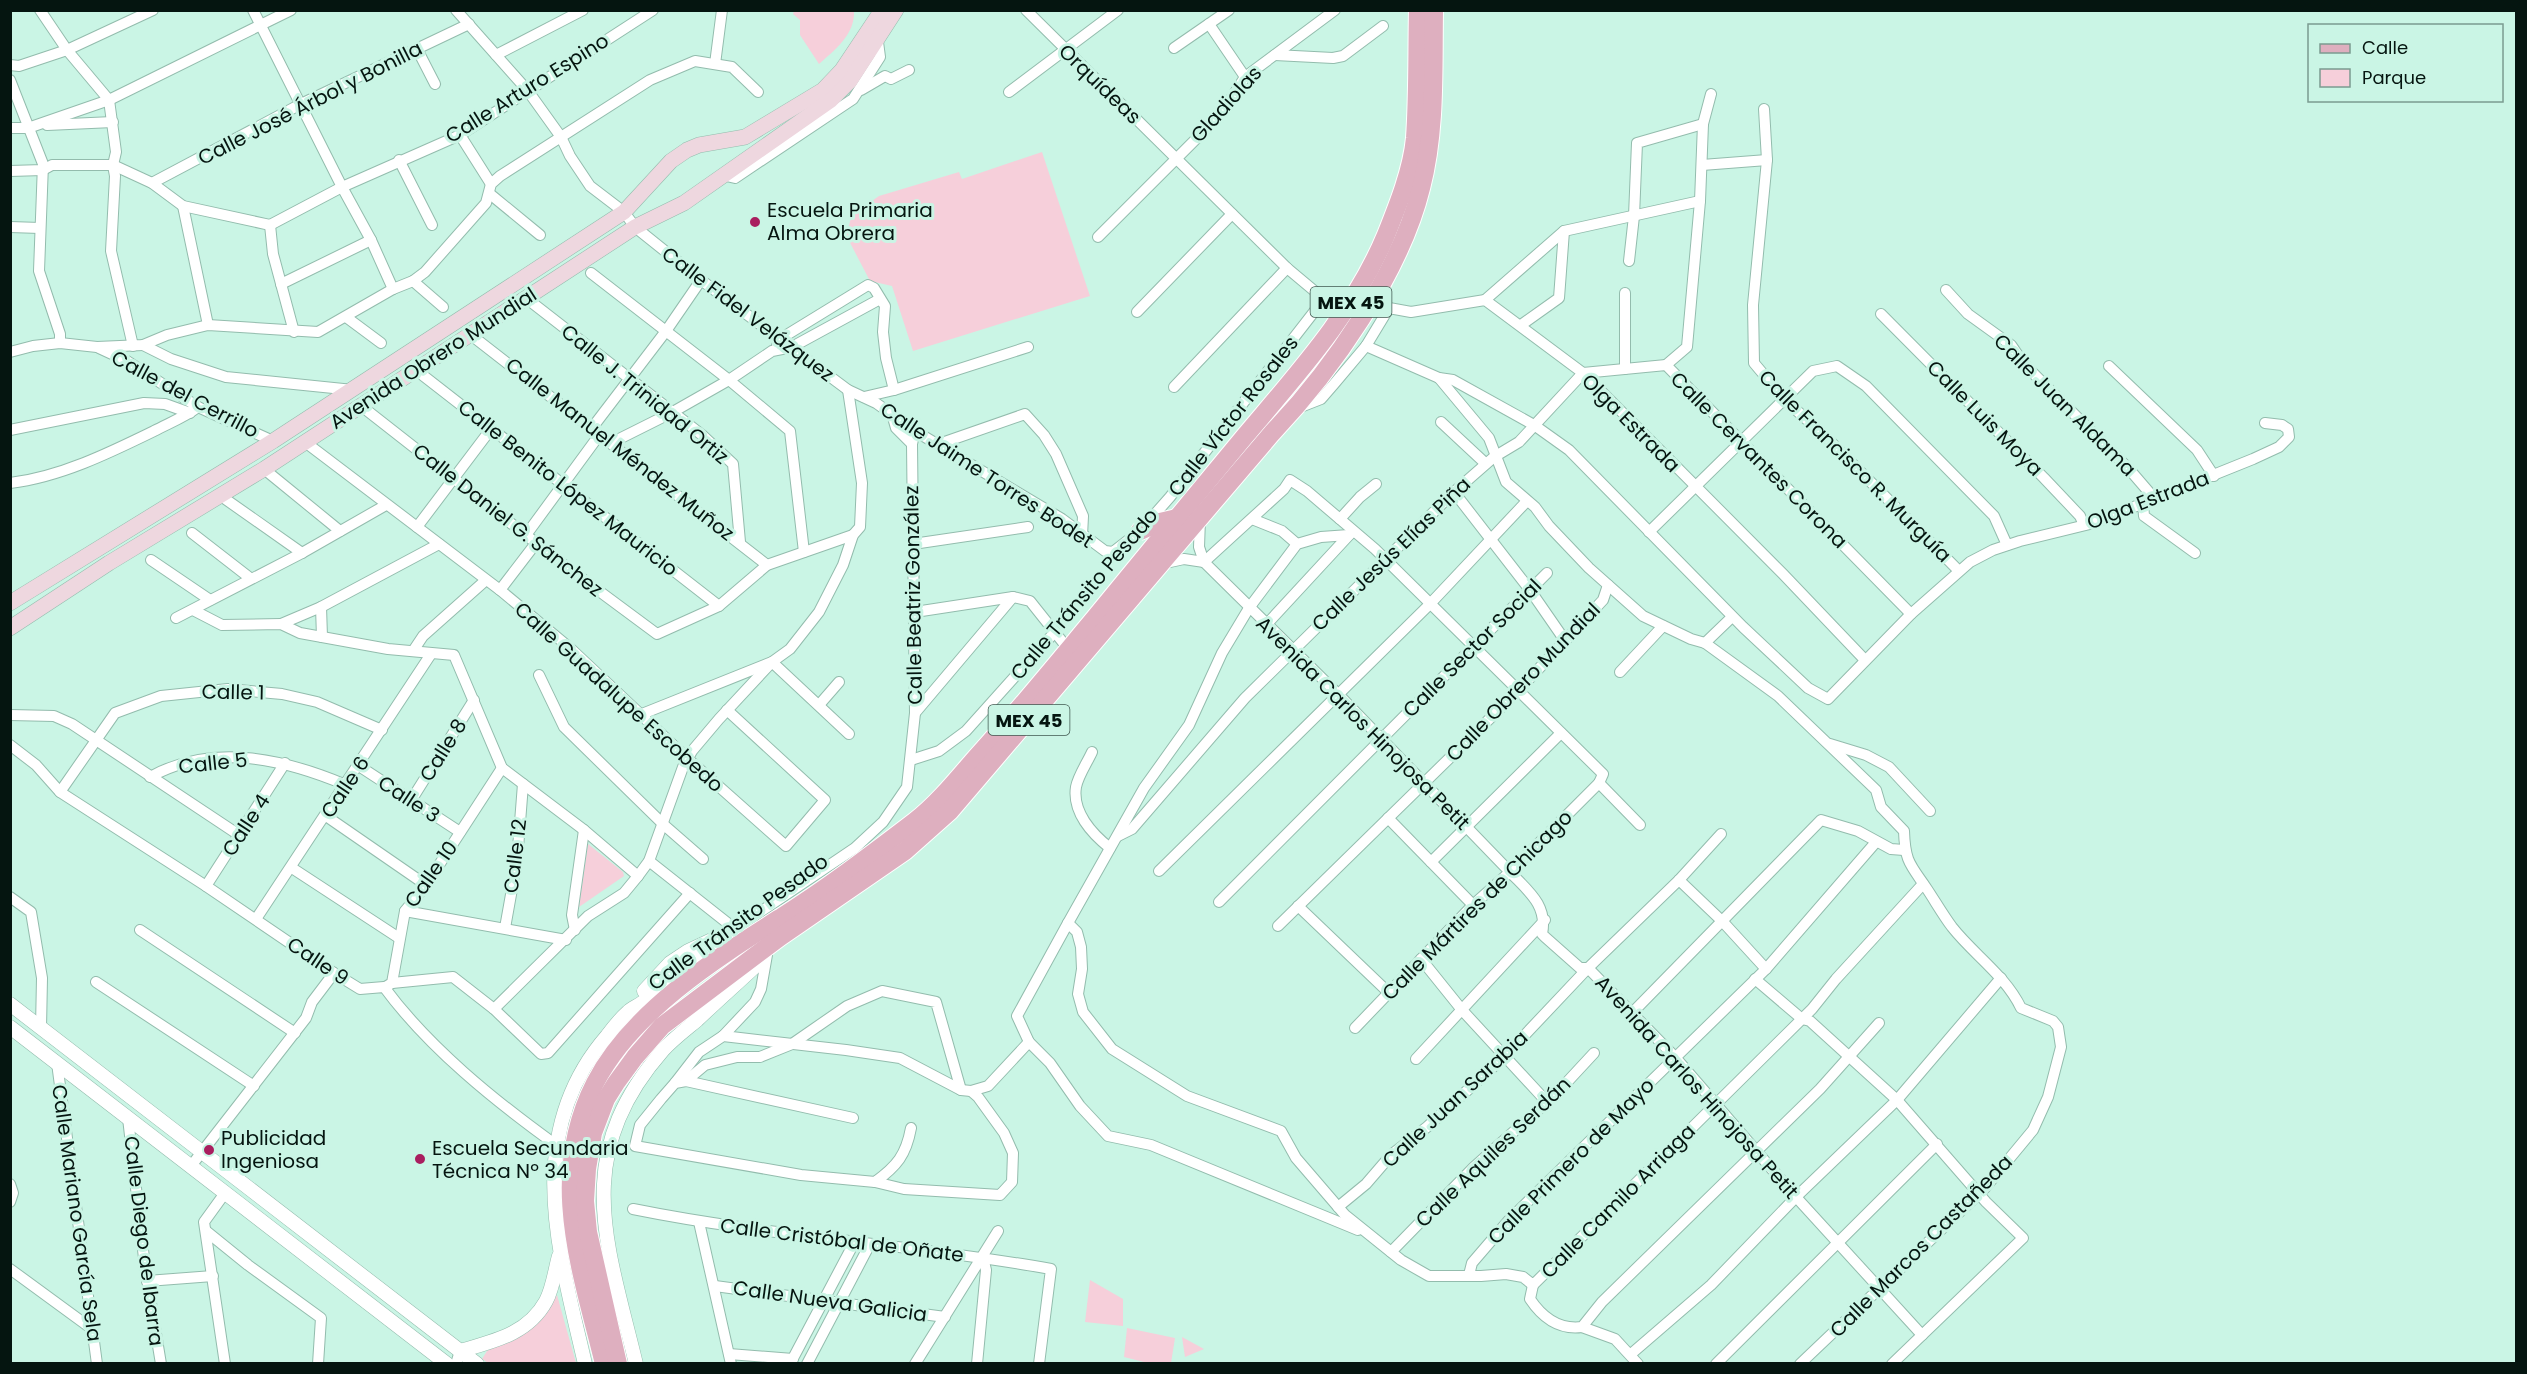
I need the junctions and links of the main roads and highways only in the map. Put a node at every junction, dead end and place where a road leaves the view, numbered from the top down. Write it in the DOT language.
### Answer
graph roads {
  1 [pos="882,10"];
  2 [pos="896,10"];
  3 [pos="1418,10"];
  4 [pos="1434,10"];
  5 [pos="851,80"];
  6 [pos="1177,518"];
  7 [pos="1140,531"];
  8 [pos="10,603"];
  9 [pos="10,628"];
  10 [pos="604,1364"];
  11 [pos="618,1364"];
  1 -- 5 [label="main road"];
  2 -- 5 [label="main road"];
  3 -- 6 [label="main road, Calle Tránsito Pesado / MEX 45"];
  4 -- 11 [label="main road, Calle Tránsito Pesado / MEX 45"];
  5 -- 8 [label="main road, Avenida Obrero Mundial"];
  5 -- 9 [label="main road, Avenida Obrero Mundial"];
  6 -- 7 [label="main road"];
  6 -- 10 [label="main road, Calle Tránsito Pesado / MEX 45"];
}
